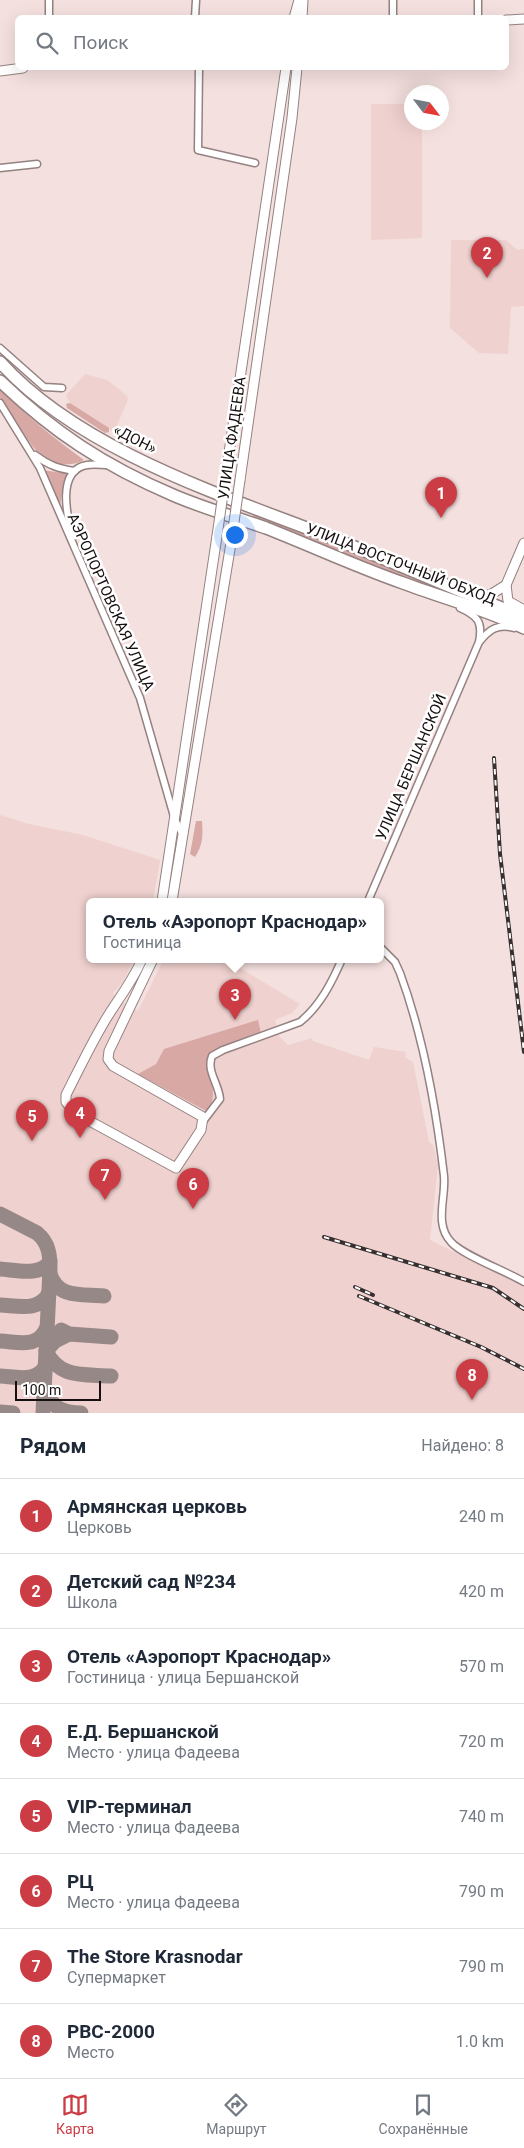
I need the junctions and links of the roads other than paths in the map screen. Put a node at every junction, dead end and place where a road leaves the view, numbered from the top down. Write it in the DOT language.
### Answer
graph roads {
  1 [pos="49,0"];
  2 [pos="196,0"];
  3 [pos="299,0"];
  4 [pos="303,0"];
  5 [pos="393,0"];
  6 [pos="478,0"];
  7 [pos="49,15"];
  8 [pos="196,15"];
  9 [pos="295,15"];
  10 [pos="302,15"];
  11 [pos="393,15"];
  12 [pos="478,15"];
  13 [pos="524,19"];
  14 [pos="509,20"];
  15 [pos="15,69"];
  16 [pos="198,70"];
  17 [pos="286,70"];
  18 [pos="297,70"];
  19 [pos="0,71"];
  20 [pos="280,117"];
  21 [pos="292,118"];
  22 [pos="254,163"];
  23 [pos="37,164"];
  24 [pos="0,168"];
  25 [pos="0,348"];
  26 [pos="0,362"];
  27 [pos="0,381"];
  28 [pos="62,388"];
  29 [pos="0,404"];
  30 [pos="33,454"];
  31 [pos="110,465"];
  32 [pos="75,471"];
  33 [pos="273,515"];
  34 [pos="524,543"];
  35 [pos="75,548"];
  36 [pos="211,575"];
  37 [pos="225,577"];
  38 [pos="506,585"];
  39 [pos="427,592"];
  40 [pos="471,595"];
  41 [pos="524,610"];
  42 [pos="524,617"];
  43 [pos="524,630"];
  44 [pos="479,642"];
  45 [pos="173,798"];
  46 [pos="175,820"];
  47 [pos="183,836"];
  48 [pos="170,847"];
  49 [pos="180,848"];
  50 [pos="169,858"];
  51 [pos="179,858"];
  52 [pos="162,898"];
  53 [pos="172,898"];
  54 [pos="369,898"];
  55 [pos="384,951"];
  56 [pos="140,963"];
  57 [pos="151,963"];
  58 [pos="340,963"];
  59 [pos="113,1009"];
  60 [pos="126,1014"];
  61 [pos="204,1120"];
  62 [pos="524,1282"];
  1 -- 7 [label="street"];
  2 -- 8 [label="street"];
  3 -- 9 [label="main road"];
  4 -- 10 [label="main road"];
  5 -- 11 [label="street"];
  6 -- 12 [label="street"];
  13 -- 14 [label="main road"];
  15 -- 19 [label="main road"];
  16 -- 22 [label="street"];
  17 -- 20 [label="main road, УЛИЦА ФАДЕЕВА"];
  18 -- 21 [label="main road, УЛИЦА ФАДЕЕВА"];
  20 -- 21 [label="main road"];
  20 -- 36 [label="main road, УЛИЦА ФАДЕЕВА, bridge"];
  21 -- 37 [label="main road, УЛИЦА ФАДЕЕВА, bridge"];
  23 -- 24 [label="street"];
  25 -- 28 [label="street"];
  26 -- 33 [label="highway, «ДОН»"];
  27 -- 31 [label="highway"];
  29 -- 30 [label="street, АЭРОПОРТОВСКАЯ УЛИЦА"];
  30 -- 32 [label="street"];
  30 -- 35 [label="street, АЭРОПОРТОВСКАЯ УЛИЦА"];
  31 -- 32 [label="street"];
  31 -- 39 [label="highway, УЛИЦА ВОСТОЧНЫЙ ОБХОД"];
  32 -- 35 [label="street"];
  33 -- 40 [label="highway, УЛИЦА ВОСТОЧНЫЙ ОБХОД"];
  34 -- 38 [label="main road"];
  35 -- 45 [label="street, АЭРОПОРТОВСКАЯ УЛИЦА"];
  36 -- 37 [label="main road"];
  36 -- 45 [label="main road, УЛИЦА ФАДЕЕВА"];
  37 -- 47 [label="main road, УЛИЦА ФАДЕЕВА"];
  38 -- 40 [label="main road"];
  38 -- 41 [label="main road"];
  39 -- 43 [label="highway, УЛИЦА ВОСТОЧНЫЙ ОБХОД"];
  39 -- 44 [label="street, УЛИЦА БЕРШАНСКОЙ"];
  40 -- 42 [label="highway, УЛИЦА ВОСТОЧНЫЙ ОБХОД"];
  43 -- 44 [label="street, УЛИЦА БЕРШАНСКОЙ"];
  44 -- 54 [label="street, УЛИЦА БЕРШАНСКОЙ"];
  45 -- 46 [label="main road, УЛИЦА ФАДЕЕВА"];
  46 -- 47 [label="street"];
  46 -- 48 [label="main road, УЛИЦА ФАДЕЕВА"];
  47 -- 49 [label="main road, УЛИЦА ФАДЕЕВА"];
  48 -- 49 [label="main road"];
  48 -- 50 [label="main road, УЛИЦА ФАДЕЕВА"];
  49 -- 51 [label="main road, УЛИЦА ФАДЕЕВА"];
  50 -- 51 [label="main road"];
  50 -- 52 [label="main road, УЛИЦА ФАДЕЕВА"];
  51 -- 53 [label="main road, УЛИЦА ФАДЕЕВА"];
  55 -- 62 [label="street"];
  56 -- 59 [label="main road"];
  57 -- 60 [label="main road"];
  58 -- 61 [label="street"];
  59 -- 60 [label="main road"];
  59 -- 61 [label="main road"];
  60 -- 61 [label="main road"];
}
